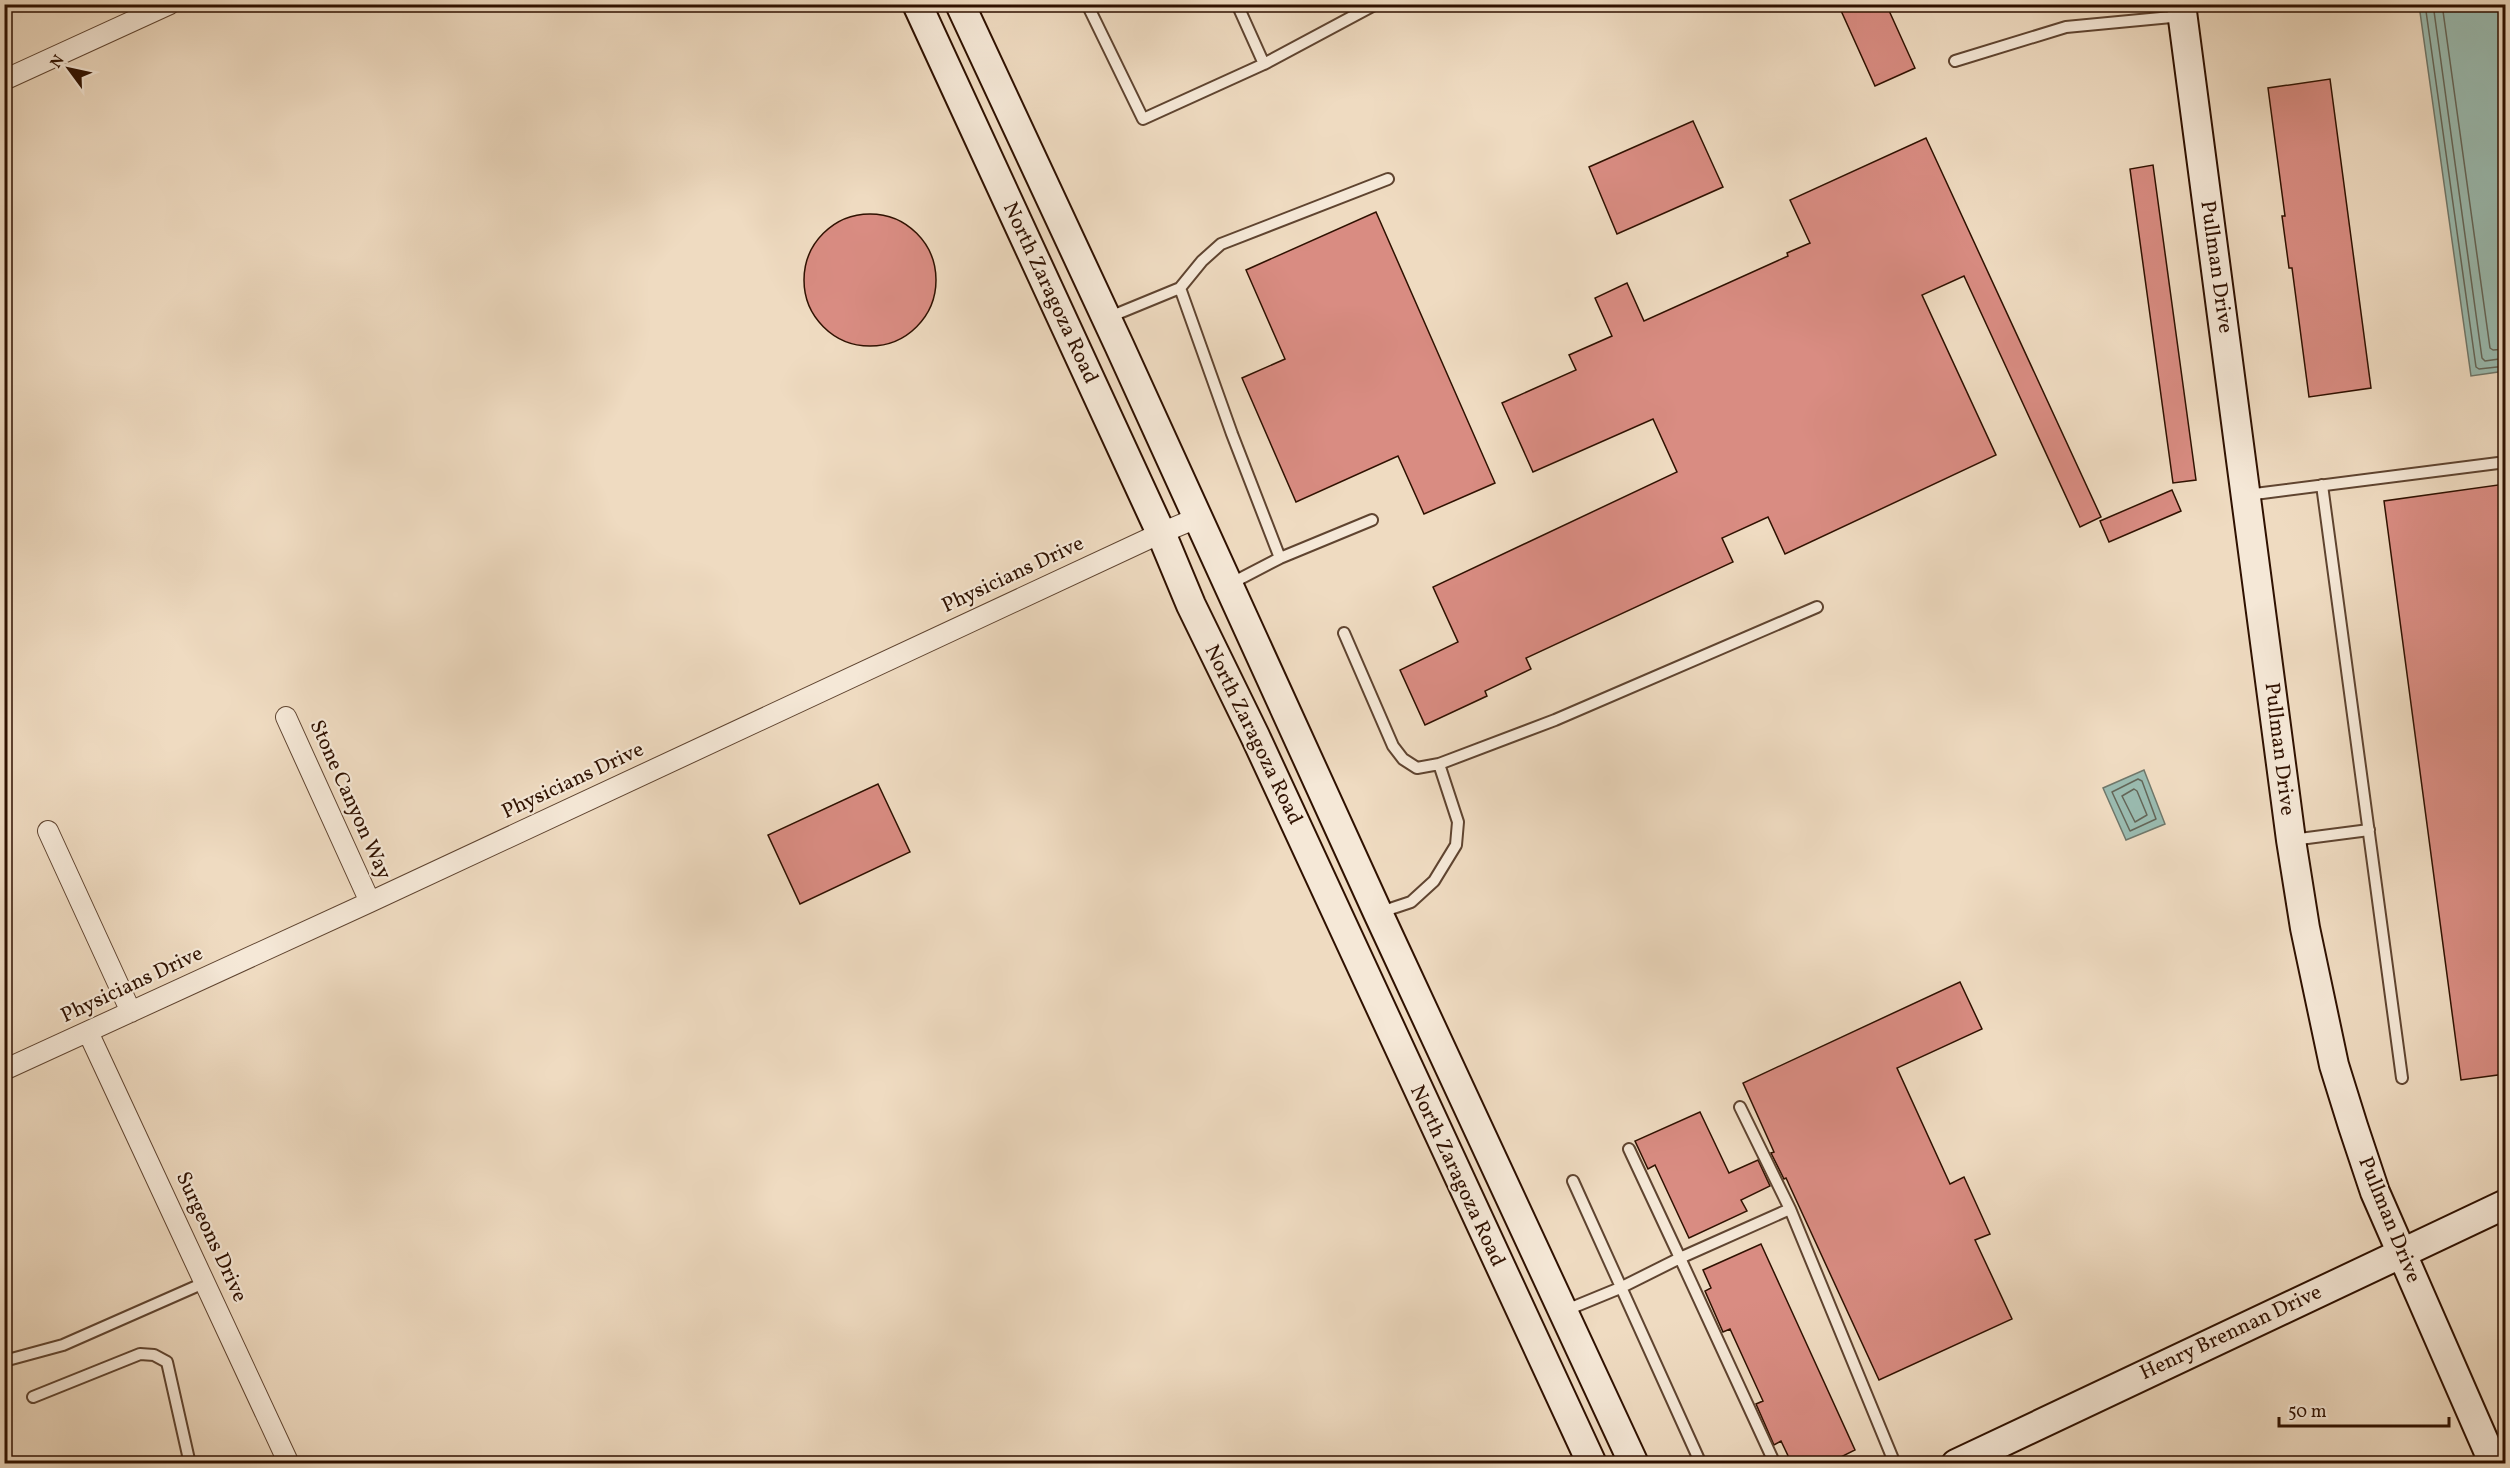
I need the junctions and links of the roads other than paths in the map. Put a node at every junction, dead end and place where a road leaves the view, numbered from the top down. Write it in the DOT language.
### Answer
graph roads {
  1 [pos="170,4"];
  2 [pos="917,4"];
  3 [pos="960,4"];
  4 [pos="1087,4"];
  5 [pos="1237,4"];
  6 [pos="1376,4"];
  7 [pos="2182,10"];
  8 [pos="1955,61"];
  9 [pos="1264,64"];
  10 [pos="4,80"];
  11 [pos="1388,179"];
  12 [pos="1017,223"];
  13 [pos="1180,288"];
  14 [pos="1107,318"];
  15 [pos="2505,462"];
  16 [pos="2322,485"];
  17 [pos="2246,495"];
  18 [pos="1197,519"];
  19 [pos="1372,520"];
  20 [pos="1161,533"];
  21 [pos="1280,558"];
  22 [pos="1227,585"];
  23 [pos="1817,607"];
  24 [pos="1344,633"];
  25 [pos="286,717"];
  26 [pos="1439,764"];
  27 [pos="48,831"];
  28 [pos="2369,831"];
  29 [pos="2291,840"];
  30 [pos="370,902"];
  31 [pos="1378,913"];
  32 [pos="131,1011"];
  33 [pos="88,1032"];
  34 [pos="1400,1052"];
  35 [pos="4,1070"];
  36 [pos="2402,1078"];
  37 [pos="1467,1104"];
  38 [pos="1740,1107"];
  39 [pos="1629,1149"];
  40 [pos="1573,1181"];
  41 [pos="2505,1204"];
  42 [pos="1790,1209"];
  43 [pos="2401,1252"];
  44 [pos="1680,1258"];
  45 [pos="206,1282"];
  46 [pos="1620,1288"];
  47 [pos="1564,1311"];
  48 [pos="4,1361"];
  49 [pos="33,1397"];
  50 [pos="190,1464"];
  51 [pos="290,1464"];
  52 [pos="1592,1464"];
  53 [pos="1634,1464"];
  54 [pos="1701,1464"];
  55 [pos="1775,1464"];
  56 [pos="1895,1464"];
  57 [pos="1956,1464"];
  58 [pos="2494,1464"];
  1 -- 10 [label="street"];
  2 -- 12 [label="main road, North Zaragoza Road"];
  3 -- 14 [label="main road, North Zaragoza Road"];
  4 -- 9 [label="lane"];
  5 -- 9 [label="lane"];
  6 -- 9 [label="lane"];
  7 -- 8 [label="lane"];
  7 -- 17 [label="main road, Pullman Drive"];
  11 -- 13 [label="lane"];
  12 -- 14 [label="main road"];
  12 -- 20 [label="main road, North Zaragoza Road"];
  13 -- 14 [label="lane"];
  13 -- 21 [label="lane"];
  14 -- 18 [label="main road, North Zaragoza Road"];
  15 -- 16 [label="lane"];
  16 -- 17 [label="lane"];
  16 -- 28 [label="lane"];
  17 -- 29 [label="main road, Pullman Drive"];
  18 -- 20 [label="street, Physicians Drive"];
  18 -- 22 [label="main road, North Zaragoza Road"];
  19 -- 21 [label="lane"];
  20 -- 30 [label="street, Physicians Drive"];
  20 -- 34 [label="main road, North Zaragoza Road"];
  21 -- 22 [label="lane"];
  22 -- 31 [label="main road, North Zaragoza Road"];
  23 -- 26 [label="lane"];
  24 -- 26 [label="lane"];
  25 -- 30 [label="street, Stone Canyon Way"];
  26 -- 31 [label="lane"];
  27 -- 32 [label="street"];
  28 -- 29 [label="lane"];
  28 -- 36 [label="lane"];
  29 -- 43 [label="main road, Pullman Drive"];
  30 -- 32 [label="street, Physicians Drive"];
  31 -- 37 [label="main road, North Zaragoza Road"];
  32 -- 33 [label="street, Physicians Drive"];
  33 -- 35 [label="street, Physicians Drive"];
  33 -- 45 [label="street, Surgeons Drive"];
  34 -- 37 [label="main road"];
  34 -- 52 [label="main road, North Zaragoza Road"];
  37 -- 47 [label="main road, North Zaragoza Road"];
  38 -- 42 [label="lane"];
  39 -- 44 [label="lane"];
  40 -- 46 [label="lane"];
  41 -- 43 [label="main road, Henry Brennan Drive"];
  42 -- 44 [label="lane"];
  42 -- 56 [label="lane"];
  43 -- 57 [label="main road, Henry Brennan Drive"];
  43 -- 58 [label="main road, Pullman Drive"];
  44 -- 46 [label="lane"];
  44 -- 55 [label="lane"];
  45 -- 48 [label="lane"];
  45 -- 51 [label="street, Surgeons Drive"];
  46 -- 47 [label="lane"];
  46 -- 54 [label="lane"];
  47 -- 53 [label="main road, North Zaragoza Road"];
  49 -- 50 [label="lane"];
}
